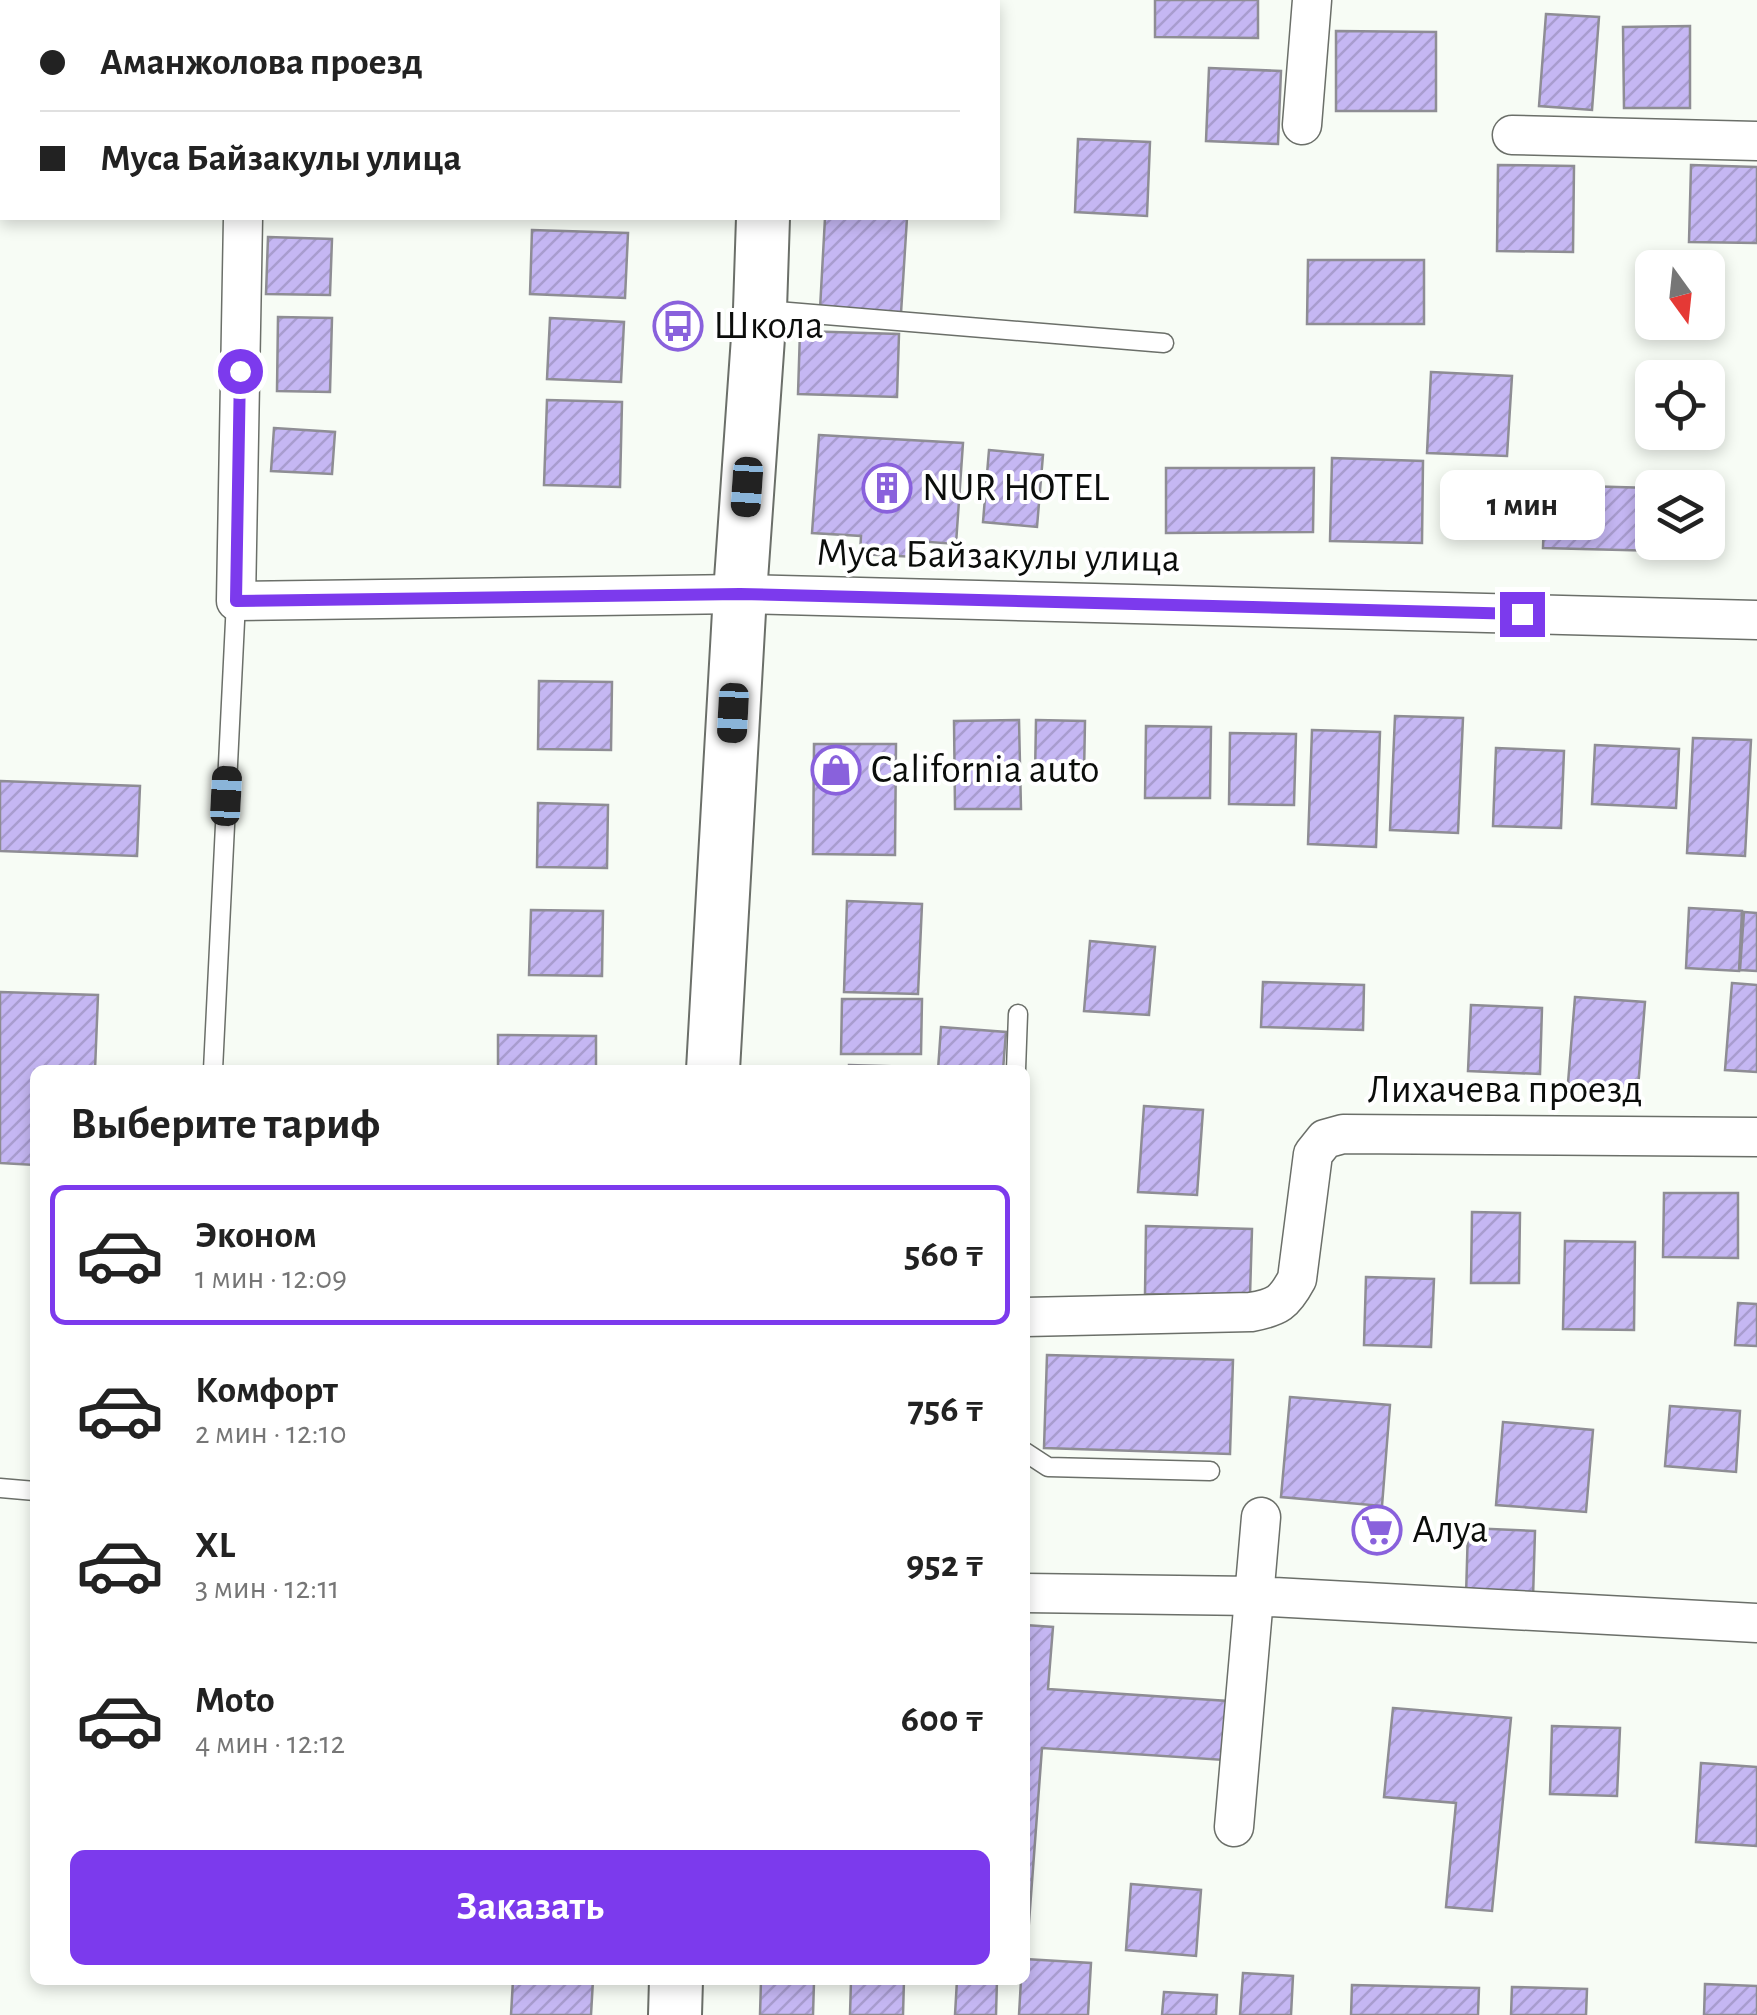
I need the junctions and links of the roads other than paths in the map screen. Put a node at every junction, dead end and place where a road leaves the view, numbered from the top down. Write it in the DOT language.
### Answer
graph roads {
  1 [pos="1312,0"];
  2 [pos="1302,125"];
  3 [pos="1512,135"];
  4 [pos="1757,140"];
  5 [pos="242,220"];
  6 [pos="763,220"];
  7 [pos="760,309"];
  8 [pos="1164,343"];
  9 [pos="740,594"];
  10 [pos="236,601"];
  11 [pos="1757,620"];
  12 [pos="1018,1014"];
  13 [pos="214,1065"];
  14 [pos="713,1065"];
  15 [pos="1016,1065"];
  16 [pos="1757,1137"];
  17 [pos="1030,1317"];
  18 [pos="1030,1455"];
  19 [pos="1210,1471"];
  20 [pos="0,1488"];
  21 [pos="30,1491"];
  22 [pos="1261,1517"];
  23 [pos="1030,1592"];
  24 [pos="1254,1596"];
  25 [pos="1757,1623"];
  26 [pos="1234,1827"];
  27 [pos="676,1985"];
  28 [pos="675,2015"];
  1 -- 2 [label="street"];
  3 -- 4 [label="street"];
  5 -- 10 [label="street"];
  6 -- 7 [label="main road"];
  7 -- 8 [label="lane"];
  7 -- 9 [label="main road"];
  9 -- 10 [label="street, Муса Байзакулы улица"];
  9 -- 11 [label="street, Муса Байзакулы улица"];
  9 -- 14 [label="main road"];
  10 -- 13 [label="lane"];
  12 -- 15 [label="lane"];
  16 -- 17 [label="street, Лихачева проезд"];
  18 -- 19 [label="lane"];
  20 -- 21 [label="lane"];
  22 -- 24 [label="street"];
  23 -- 24 [label="street"];
  24 -- 25 [label="street"];
  24 -- 26 [label="street"];
  27 -- 28 [label="main road"];
}
